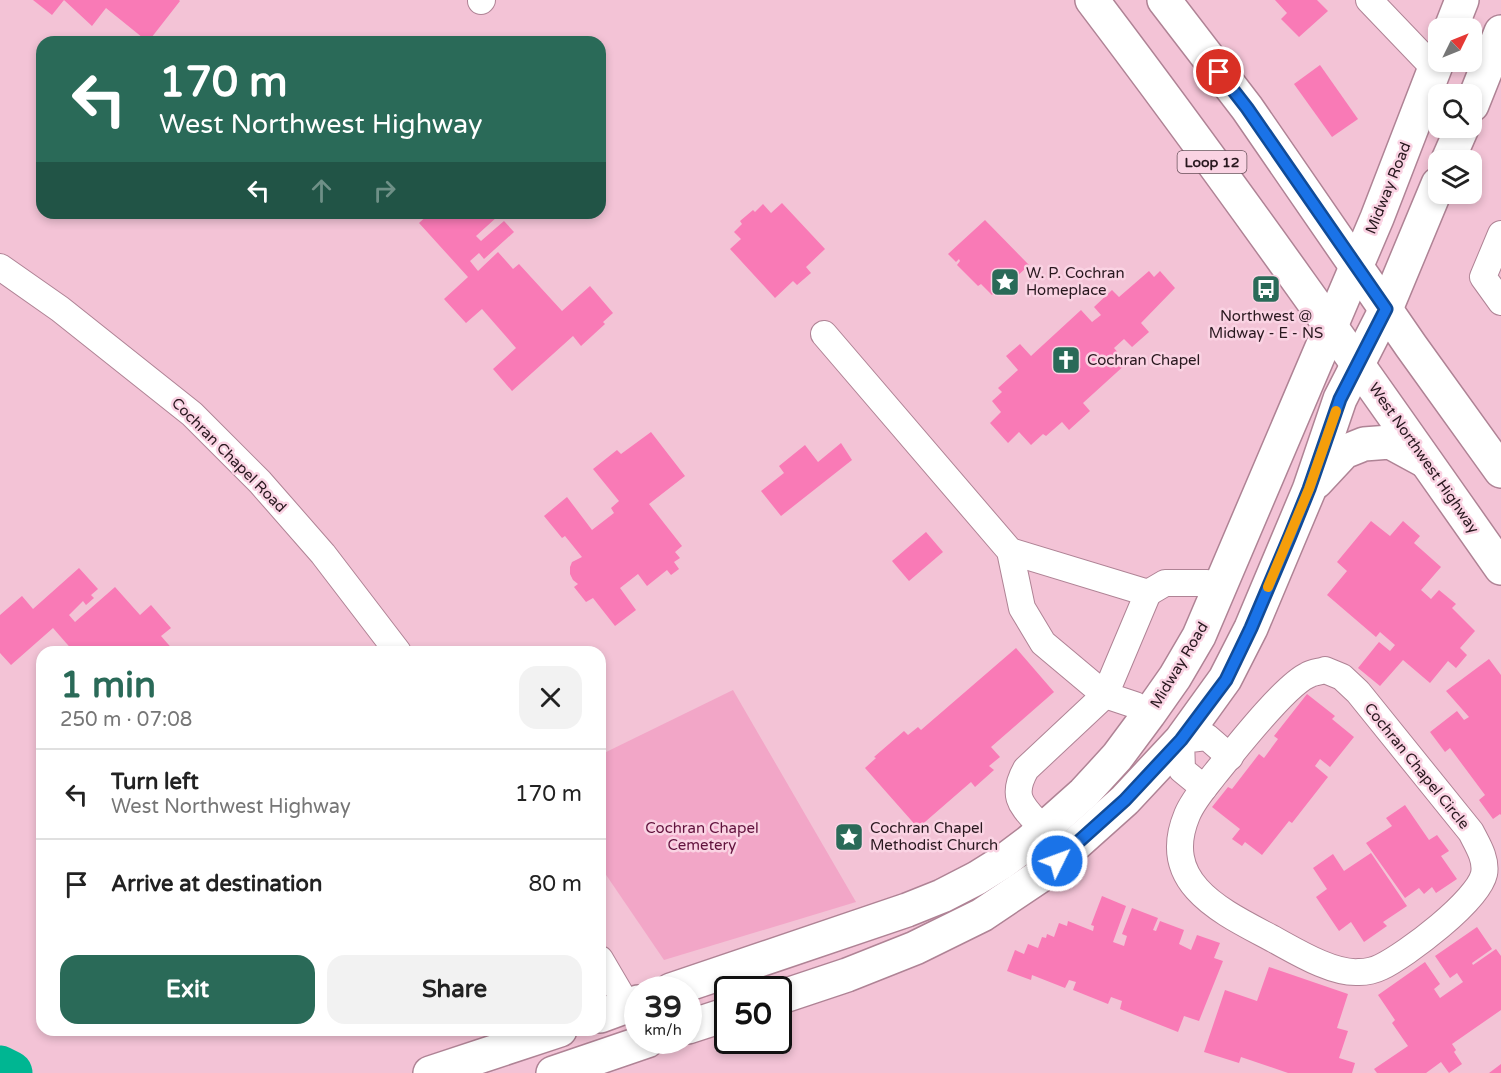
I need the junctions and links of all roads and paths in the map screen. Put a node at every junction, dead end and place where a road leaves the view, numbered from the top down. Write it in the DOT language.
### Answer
graph roads {
  1 [pos="1092,0"];
  2 [pos="1164,0"];
  3 [pos="1462,0"];
  4 [pos="1378,4"];
  5 [pos="1455,18"];
  6 [pos="1501,33"];
  7 [pos="1428,56"];
  8 [pos="1434,72"];
  9 [pos="1493,75"];
  10 [pos="1482,91"];
  11 [pos="1430,204"];
  12 [pos="1501,234"];
  13 [pos="1356,266"];
  14 [pos="0,267"];
  15 [pos="1501,302"];
  16 [pos="1386,309"];
  17 [pos="1330,325"];
  18 [pos="824,334"];
  19 [pos="1358,366"];
  20 [pos="1427,463"];
  21 [pos="1501,471"];
  22 [pos="1309,489"];
  23 [pos="1010,551"];
  24 [pos="1501,568"];
  25 [pos="1221,588"];
  26 [pos="1148,593"];
  27 [pos="393,646"];
  28 [pos="1105,695"];
  29 [pos="1149,714"];
  30 [pos="1181,740"];
  31 [pos="1230,757"];
  32 [pos="1204,788"];
  33 [pos="1043,830"];
  34 [pos="606,971"];
  35 [pos="702,979"];
  36 [pos="792,993"];
  37 [pos="624,1008"];
  38 [pos="542,1036"];
  39 [pos="624,1049"];
  40 [pos="430,1073"];
  41 [pos="553,1073"];
  1 -- 17 [label="main road, West Northwest Highway / Loop 12"];
  2 -- 13 [label="main road"];
  3 -- 5 [label="main road"];
  4 -- 7 [label="street"];
  6 -- 9 [label="main road"];
  8 -- 13 [label="main road, Midway Road"];
  9 -- 10 [label="main road"];
  11 -- 16 [label="main road"];
  12 -- 15 [label="street"];
  13 -- 16 [label="main road"];
  13 -- 17 [label="main road, Midway Road"];
  14 -- 27 [label="street, Cochran Chapel Road"];
  16 -- 19 [label="main road"];
  16 -- 21 [label="main road"];
  17 -- 19 [label="main road, West Northwest Highway / Loop 12"];
  17 -- 25 [label="main road, Midway Road"];
  18 -- 23 [label="street"];
  19 -- 20 [label="main road, West Northwest Highway / Loop 12"];
  19 -- 22 [label="main road"];
  20 -- 22 [label="main road"];
  20 -- 24 [label="main road, West Northwest Highway / Loop 12"];
  22 -- 30 [label="main road"];
  23 -- 26 [label="street"];
  23 -- 28 [label="street"];
  25 -- 26 [label="street"];
  25 -- 29 [label="main road, Midway Road"];
  26 -- 28 [label="street"];
  28 -- 29 [label="street"];
  28 -- 33 [label="street"];
  29 -- 30 [label="main road"];
  29 -- 33 [label="main road, Midway Road"];
  30 -- 31 [label="street"];
  30 -- 32 [label="street"];
  30 -- 36 [label="main road"];
  31 -- 32 [label="street, Cochran Chapel Circle"];
  31 -- 32 [label="street, Cochran Chapel Circle"];
  33 -- 35 [label="main road, Midway Road"];
  34 -- 37 [label="street"];
  38 -- 40 [label="main road"];
  39 -- 41 [label="main road"];
}
